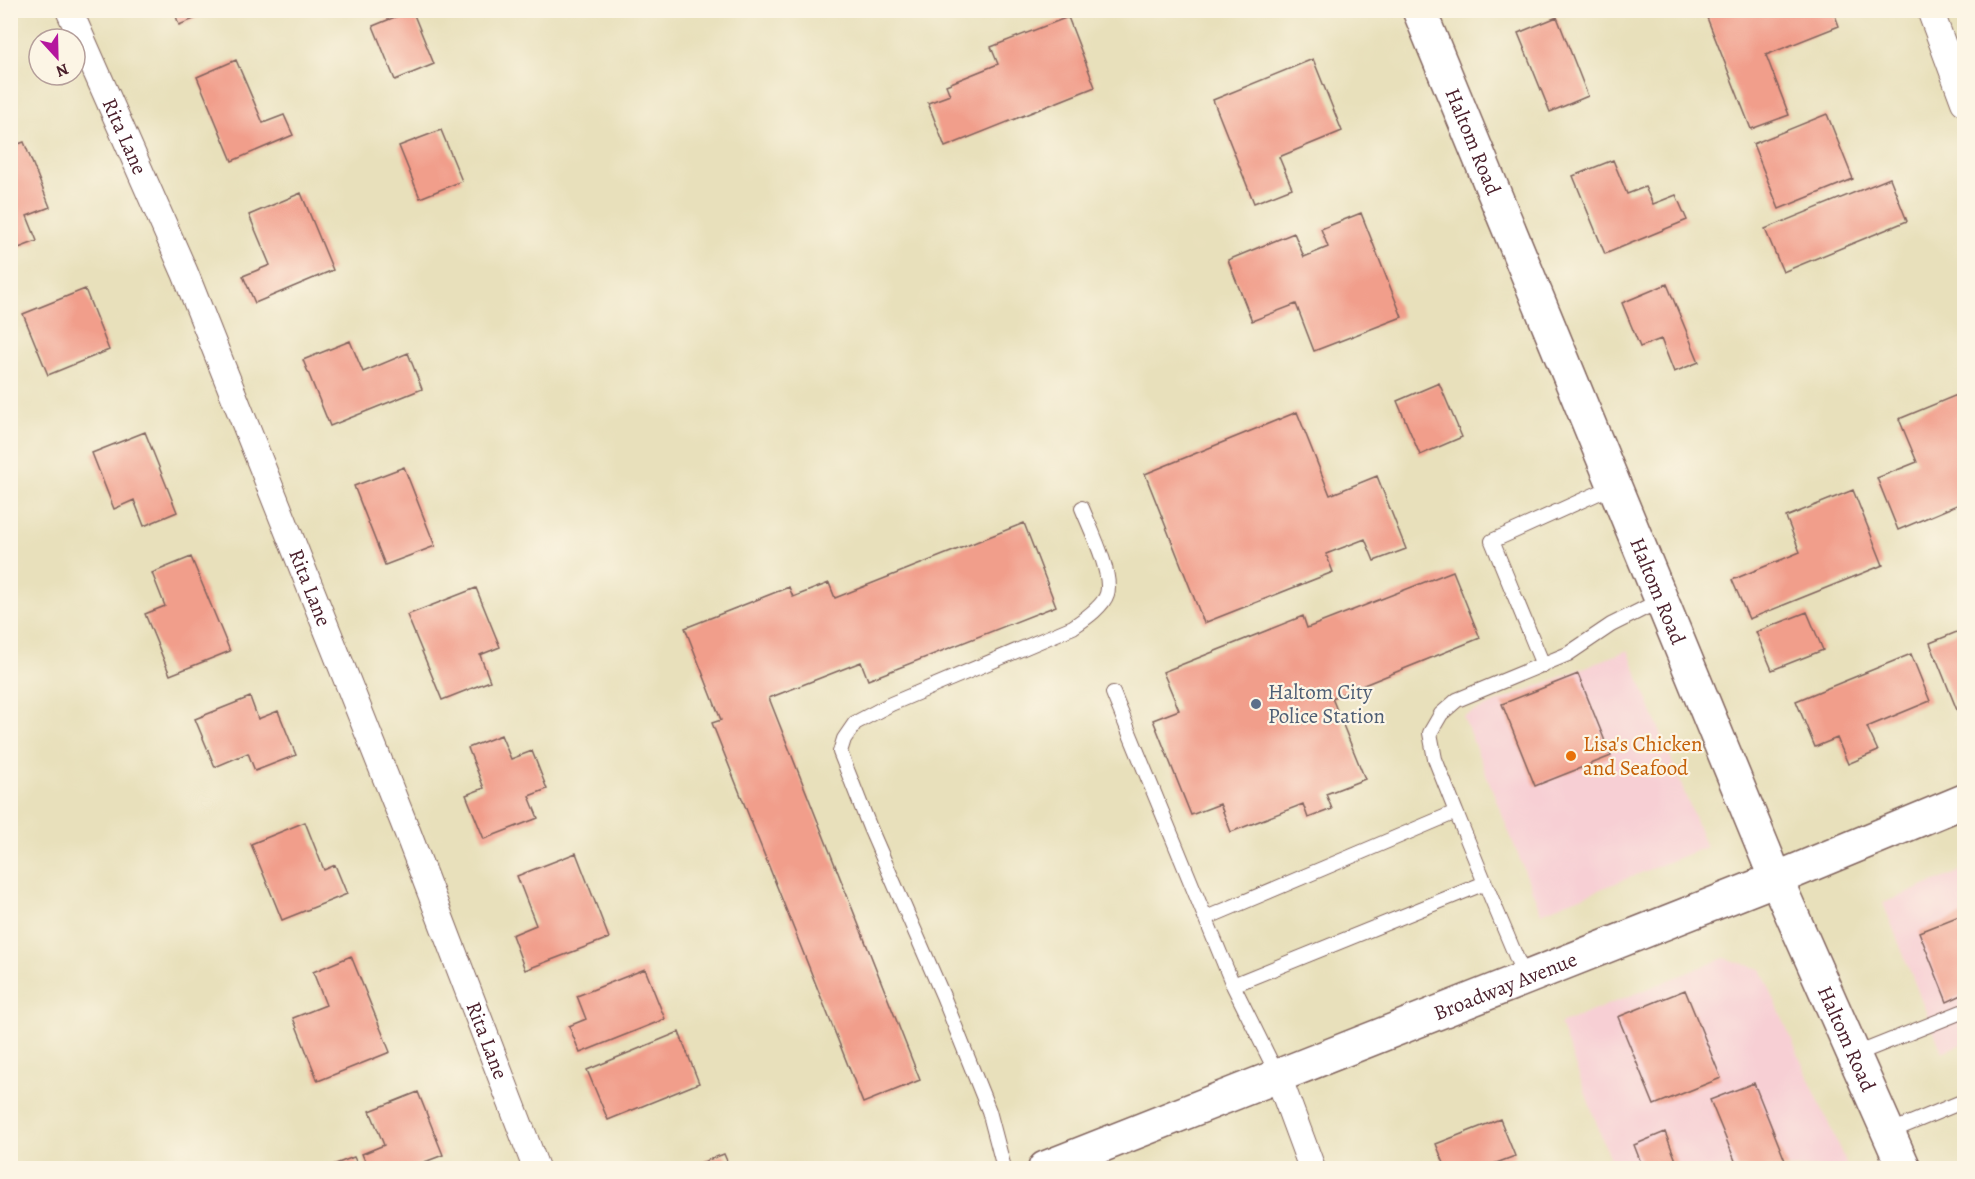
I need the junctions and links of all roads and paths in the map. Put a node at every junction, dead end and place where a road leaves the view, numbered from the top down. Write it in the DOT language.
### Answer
graph roads {
  1 [pos="69,10"];
  2 [pos="1419,10"];
  3 [pos="1930,10"];
  4 [pos="1955,49"];
  5 [pos="1965,102"];
  6 [pos="1614,486"];
  7 [pos="1082,508"];
  8 [pos="1661,600"];
  9 [pos="1543,665"];
  10 [pos="1113,693"];
  11 [pos="1965,801"];
  12 [pos="1456,812"];
  13 [pos="1776,879"];
  14 [pos="1485,883"];
  15 [pos="1206,918"];
  16 [pos="1525,978"];
  17 [pos="1233,985"];
  18 [pos="1965,1011"];
  19 [pos="1854,1055"];
  20 [pos="1278,1076"];
  21 [pos="1965,1101"];
  22 [pos="1888,1132"];
  23 [pos="536,1168"];
  24 [pos="1004,1168"];
  25 [pos="1045,1168"];
  26 [pos="1312,1168"];
  27 [pos="1904,1168"];
  1 -- 23 [label="street, Rita Lane"];
  2 -- 6 [label="main road, Haltom Road"];
  3 -- 4 [label="street"];
  4 -- 5 [label="street"];
  6 -- 8 [label="main road, Haltom Road"];
  6 -- 9 [label="lane"];
  7 -- 24 [label="lane"];
  8 -- 9 [label="lane"];
  8 -- 13 [label="main road, Haltom Road"];
  9 -- 12 [label="lane"];
  10 -- 15 [label="lane"];
  11 -- 13 [label="main road, Broadway Avenue"];
  12 -- 14 [label="lane"];
  12 -- 15 [label="lane"];
  13 -- 16 [label="main road, Broadway Avenue"];
  13 -- 19 [label="main road, Haltom Road"];
  14 -- 16 [label="lane"];
  14 -- 17 [label="lane"];
  15 -- 17 [label="lane"];
  16 -- 20 [label="main road, Broadway Avenue"];
  17 -- 20 [label="lane"];
  18 -- 19 [label="lane"];
  19 -- 22 [label="main road, Haltom Road"];
  20 -- 25 [label="main road, Broadway Avenue"];
  20 -- 26 [label="street"];
  21 -- 22 [label="lane"];
  22 -- 27 [label="main road, Haltom Road"];
}
